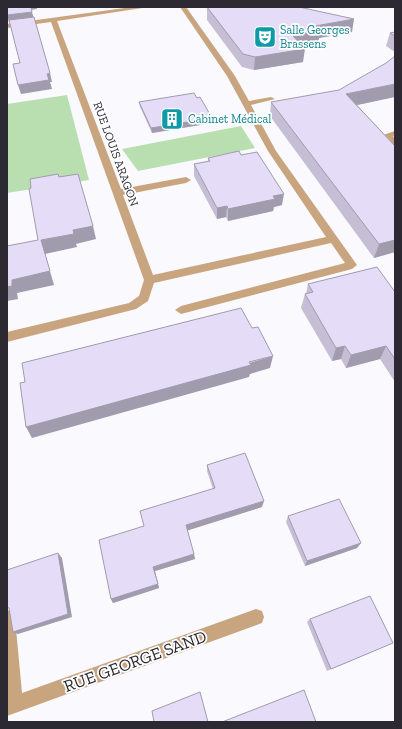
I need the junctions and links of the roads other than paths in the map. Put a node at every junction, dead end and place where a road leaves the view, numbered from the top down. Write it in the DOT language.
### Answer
graph roads {
  1 [pos="146,7"];
  2 [pos="183,7"];
  3 [pos="53,19"];
  4 [pos="7,26"];
  5 [pos="271,99"];
  6 [pos="246,104"];
  7 [pos="395,133"];
  8 [pos="395,144"];
  9 [pos="186,180"];
  10 [pos="117,193"];
  11 [pos="333,239"];
  12 [pos="149,280"];
  13 [pos="181,310"];
  14 [pos="7,337"];
  15 [pos="256,617"];
  16 [pos="7,618"];
  17 [pos="11,706"];
  1 -- 3 [label="street"];
  2 -- 6 [label="street"];
  3 -- 4 [label="street"];
  3 -- 10 [label="street, RUE LOUIS ARAGON"];
  5 -- 6 [label="street"];
  6 -- 11 [label="street"];
  7 -- 8 [label="street"];
  9 -- 10 [label="street"];
  10 -- 12 [label="street, RUE LOUIS ARAGON"];
  11 -- 12 [label="street"];
  11 -- 13 [label="street"];
  12 -- 14 [label="street"];
  15 -- 17 [label="street, RUE GEORGE SAND"];
  16 -- 17 [label="street, RUE GEORGE SAND"];
}
